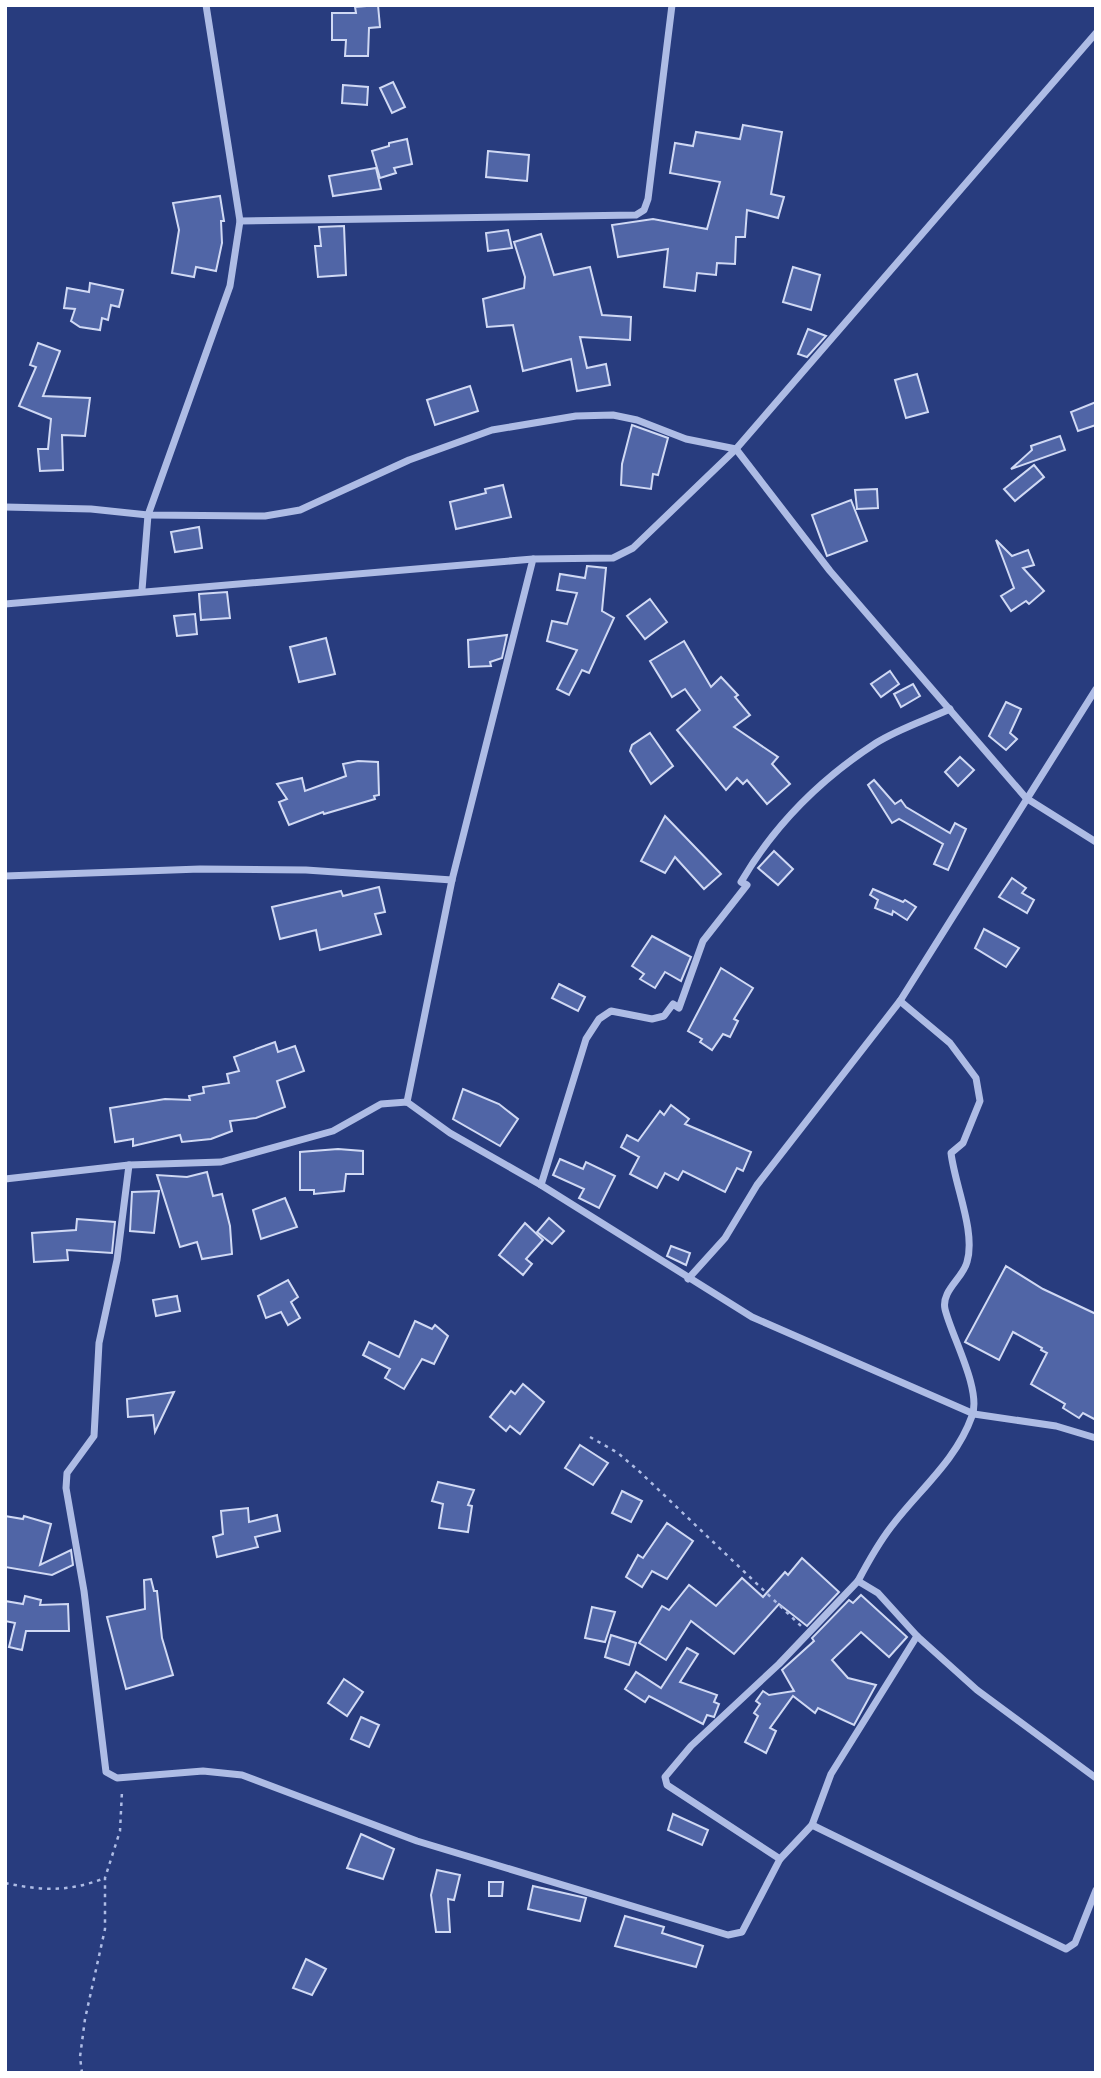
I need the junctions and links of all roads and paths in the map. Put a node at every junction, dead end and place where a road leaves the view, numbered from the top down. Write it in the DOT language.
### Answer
graph roads {
  1 [pos="206,5"];
  2 [pos="673,5"];
  3 [pos="1096,33"];
  4 [pos="240,221"];
  5 [pos="736,449"];
  6 [pos="5,507"];
  7 [pos="148,515"];
  8 [pos="533,558"];
  9 [pos="142,590"];
  10 [pos="5,604"];
  11 [pos="1096,689"];
  12 [pos="950,709"];
  13 [pos="1026,798"];
  14 [pos="1096,842"];
  15 [pos="5,876"];
  16 [pos="452,880"];
  17 [pos="900,1001"];
  18 [pos="407,1102"];
  19 [pos="129,1165"];
  20 [pos="5,1179"];
  21 [pos="541,1185"];
  22 [pos="688,1279"];
  23 [pos="974,1413"];
  24 [pos="590,1437"];
  25 [pos="1096,1438"];
  26 [pos="858,1581"];
  27 [pos="808,1633"];
  28 [pos="918,1636"];
  29 [pos="1096,1778"];
  30 [pos="122,1786"];
  31 [pos="812,1825"];
  32 [pos="780,1859"];
  33 [pos="104,1878"];
  34 [pos="5,1883"];
  35 [pos="1096,1890"];
  36 [pos="82,2073"];
  1 -- 4 [label="street"];
  2 -- 4 [label="street"];
  3 -- 5 [label="street"];
  4 -- 7 [label="street"];
  5 -- 7 [label="street"];
  5 -- 8 [label="street"];
  5 -- 12 [label="street"];
  6 -- 7 [label="street"];
  7 -- 9 [label="street"];
  8 -- 9 [label="street"];
  8 -- 16 [label="street"];
  9 -- 10 [label="street"];
  11 -- 13 [label="street"];
  12 -- 13 [label="street"];
  12 -- 21 [label="street"];
  13 -- 14 [label="street"];
  13 -- 17 [label="street"];
  15 -- 16 [label="street"];
  16 -- 18 [label="street"];
  17 -- 22 [label="street"];
  17 -- 23 [label="street"];
  18 -- 19 [label="street"];
  18 -- 21 [label="street"];
  19 -- 20 [label="street"];
  19 -- 32 [label="street"];
  21 -- 22 [label="street"];
  22 -- 23 [label="street"];
  23 -- 25 [label="street"];
  23 -- 26 [label="street"];
  24 -- 27 [label="path"];
  26 -- 27 [label="street"];
  26 -- 28 [label="street"];
  27 -- 32 [label="street"];
  28 -- 29 [label="street"];
  28 -- 31 [label="street"];
  30 -- 33 [label="path"];
  31 -- 32 [label="street"];
  31 -- 35 [label="street"];
  33 -- 34 [label="path"];
  33 -- 36 [label="path"];
}
